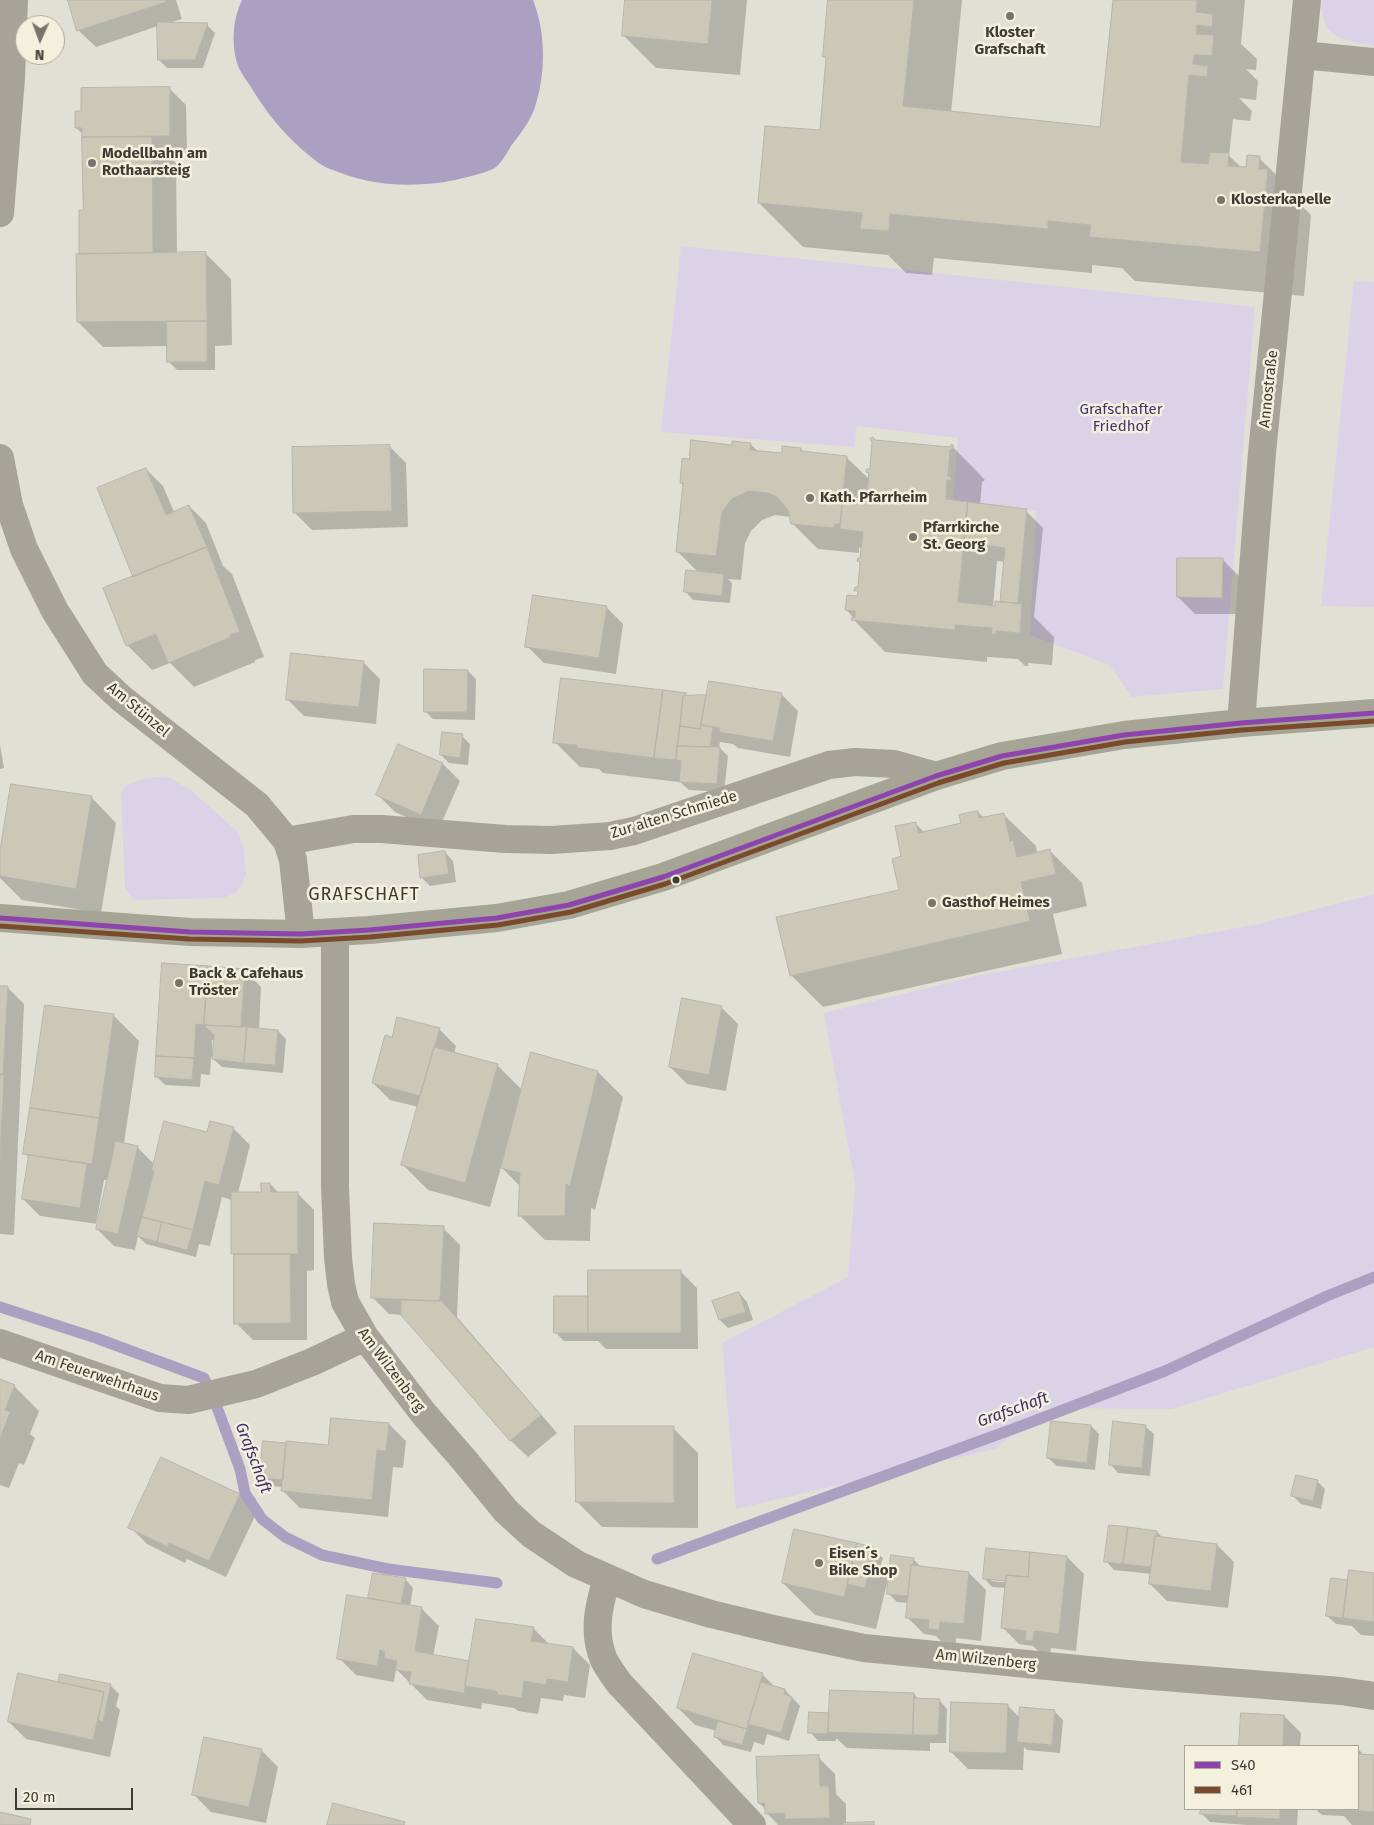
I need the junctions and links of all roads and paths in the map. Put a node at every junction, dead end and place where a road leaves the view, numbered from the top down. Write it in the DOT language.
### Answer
graph roads {
  1 [pos="14,0"];
  2 [pos="1307,0"];
  3 [pos="1302,55"];
  4 [pos="1374,62"];
  5 [pos="0,213"];
  6 [pos="0,458"];
  7 [pos="1374,713"];
  8 [pos="1241,722"];
  9 [pos="936,776"];
  10 [pos="287,841"];
  11 [pos="0,918"];
  12 [pos="335,932"];
  13 [pos="301,934"];
  14 [pos="364,1337"];
  15 [pos="0,1343"];
  16 [pos="607,1578"];
  17 [pos="1374,1696"];
  18 [pos="752,1825"];
  1 -- 5 [label="street"];
  2 -- 3 [label="street, Annostraße"];
  3 -- 4 [label="street"];
  3 -- 8 [label="street, Annostraße"];
  6 -- 10 [label="street, Am Stünzel"];
  7 -- 8 [label="street"];
  8 -- 9 [label="street"];
  9 -- 10 [label="street, Zur alten Schmiede"];
  9 -- 12 [label="street"];
  10 -- 13 [label="street, Am Stünzel"];
  11 -- 13 [label="street"];
  12 -- 13 [label="street"];
  12 -- 14 [label="street, Am Wilzenberg"];
  14 -- 15 [label="street, Am Feuerwehrhaus"];
  14 -- 16 [label="street, Am Wilzenberg"];
  16 -- 17 [label="street, Am Wilzenberg"];
  16 -- 18 [label="street"];
}
